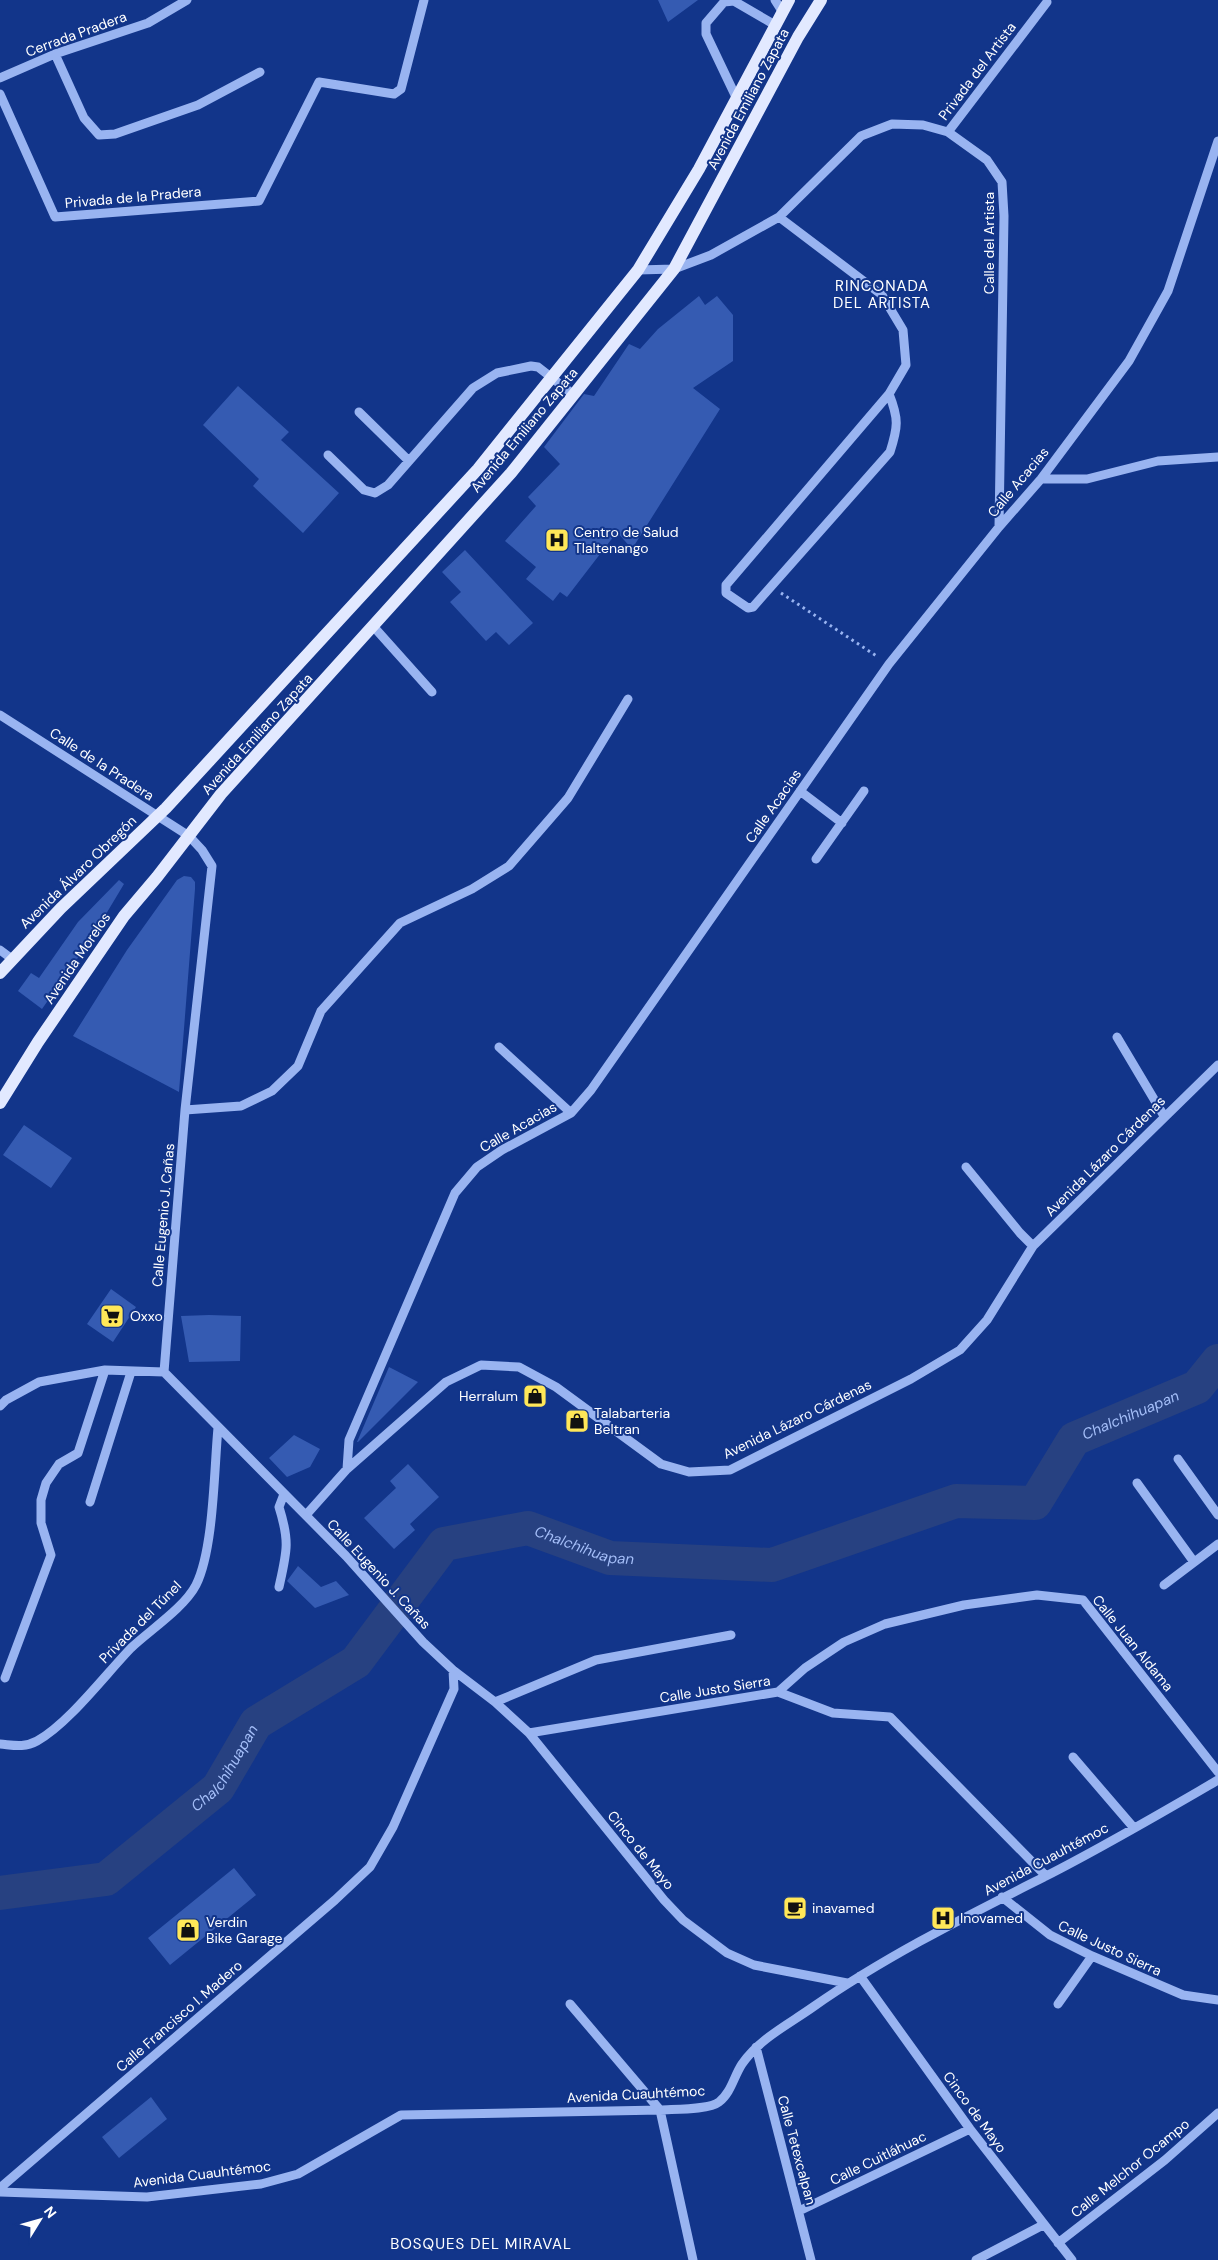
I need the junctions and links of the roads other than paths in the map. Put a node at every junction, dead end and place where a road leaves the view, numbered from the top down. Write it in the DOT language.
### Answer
graph roads {
  1 [pos="187,0"];
  2 [pos="424,0"];
  3 [pos="775,0"];
  4 [pos="821,0"];
  5 [pos="1047,2"];
  6 [pos="785,6"];
  7 [pos="775,25"];
  8 [pos="55,54"];
  9 [pos="260,72"];
  10 [pos="0,78"];
  11 [pos="0,94"];
  12 [pos="736,97"];
  13 [pos="948,132"];
  14 [pos="1218,141"];
  15 [pos="779,217"];
  16 [pos="674,269"];
  17 [pos="638,270"];
  18 [pos="552,377"];
  19 [pos="889,394"];
  20 [pos="574,395"];
  21 [pos="359,412"];
  22 [pos="328,455"];
  23 [pos="1218,457"];
  24 [pos="408,461"];
  25 [pos="1040,480"];
  26 [pos="999,527"];
  27 [pos="373,626"];
  28 [pos="432,692"];
  29 [pos="628,699"];
  30 [pos="0,715"];
  31 [pos="800,791"];
  32 [pos="864,791"];
  33 [pos="158,816"];
  34 [pos="842,823"];
  35 [pos="189,836"];
  36 [pos="816,859"];
  37 [pos="0,950"];
  38 [pos="12,959"];
  39 [pos="0,973"];
  40 [pos="1117,1037"];
  41 [pos="500,1047"];
  42 [pos="1218,1065"];
  43 [pos="0,1103"];
  44 [pos="185,1110"];
  45 [pos="571,1113"];
  46 [pos="1164,1116"];
  47 [pos="966,1167"];
  48 [pos="1033,1246"];
  49 [pos="105,1370"];
  50 [pos="131,1372"];
  51 [pos="164,1372"];
  52 [pos="0,1406"];
  53 [pos="218,1428"];
  54 [pos="1178,1459"];
  55 [pos="346,1469"];
  56 [pos="1137,1483"];
  57 [pos="284,1494"];
  58 [pos="90,1502"];
  59 [pos="306,1515"];
  60 [pos="1218,1515"];
  61 [pos="1218,1544"];
  62 [pos="1194,1562"];
  63 [pos="1164,1586"];
  64 [pos="279,1587"];
  65 [pos="731,1635"];
  66 [pos="453,1670"];
  67 [pos="5,1678"];
  68 [pos="778,1692"];
  69 [pos="495,1702"];
  70 [pos="529,1733"];
  71 [pos="0,1744"];
  72 [pos="1073,1757"];
  73 [pos="1218,1772"];
  74 [pos="1218,1780"];
  75 [pos="1134,1828"];
  76 [pos="1046,1876"];
  77 [pos="1002,1897"];
  78 [pos="1092,1956"];
  79 [pos="860,1976"];
  80 [pos="847,1983"];
  81 [pos="1218,2000"];
  82 [pos="570,2004"];
  83 [pos="1058,2004"];
  84 [pos="756,2047"];
  85 [pos="660,2110"];
  86 [pos="1218,2113"];
  87 [pos="970,2129"];
  88 [pos="0,2188"];
  89 [pos="0,2192"];
  90 [pos="799,2211"];
  91 [pos="1043,2225"];
  92 [pos="1058,2243"];
  93 [pos="693,2260"];
  94 [pos="810,2260"];
  95 [pos="976,2260"];
  96 [pos="1072,2260"];
  1 -- 8 [label="street, Cerrada Pradera"];
  2 -- 11 [label="street, Privada de la Pradera"];
  3 -- 6 [label="street"];
  4 -- 16 [label="main road, Avenida Emiliano Zapata"];
  5 -- 13 [label="street, Privada del Artista"];
  6 -- 7 [label="main road, Avenida Emiliano Zapata"];
  7 -- 12 [label="main road, Avenida Emiliano Zapata"];
  7 -- 12 [label="street"];
  8 -- 9 [label="street"];
  8 -- 10 [label="street, Cerrada Pradera"];
  12 -- 17 [label="main road, Avenida Emiliano Zapata"];
  13 -- 15 [label="street, Calle del Artista"];
  13 -- 26 [label="street, Calle del Artista"];
  14 -- 25 [label="street, Calle Acacias"];
  15 -- 16 [label="street, Calle del Artista"];
  15 -- 19 [label="street"];
  16 -- 17 [label="street, Calle del Artista"];
  16 -- 20 [label="main road, Avenida Emiliano Zapata"];
  17 -- 18 [label="main road, Avenida Emiliano Zapata"];
  18 -- 20 [label="street"];
  18 -- 24 [label="street"];
  18 -- 33 [label="main road, Avenida Emiliano Zapata"];
  19 -- 19 [label="street"];
  20 -- 27 [label="main road, Avenida Emiliano Zapata"];
  21 -- 24 [label="street"];
  22 -- 24 [label="street"];
  23 -- 25 [label="street"];
  25 -- 26 [label="street, Calle Acacias"];
  26 -- 31 [label="street, Calle Acacias"];
  27 -- 28 [label="street"];
  27 -- 35 [label="main road, Avenida Emiliano Zapata"];
  29 -- 44 [label="street"];
  30 -- 33 [label="street, Calle de la Pradera"];
  31 -- 34 [label="street"];
  31 -- 45 [label="street, Calle Acacias"];
  32 -- 34 [label="street"];
  33 -- 35 [label="street, Calle de la Pradera"];
  33 -- 38 [label="main road, Avenida Álvaro Obregón"];
  34 -- 36 [label="street"];
  35 -- 43 [label="main road, Avenida Morelos"];
  35 -- 44 [label="street, Calle Eugenio J. Cañas"];
  37 -- 38 [label="street"];
  38 -- 39 [label="main road, Avenida Álvaro Obregón"];
  40 -- 46 [label="street"];
  41 -- 45 [label="street"];
  42 -- 46 [label="street, Avenida Lázaro Cárdenas"];
  44 -- 51 [label="street, Calle Eugenio J. Cañas"];
  45 -- 55 [label="street, Calle Acacias"];
  46 -- 48 [label="street, Avenida Lázaro Cárdenas"];
  47 -- 48 [label="street"];
  48 -- 55 [label="street, Avenida Lázaro Cárdenas"];
  49 -- 50 [label="street"];
  49 -- 52 [label="street"];
  49 -- 67 [label="street"];
  50 -- 51 [label="street"];
  50 -- 58 [label="street"];
  51 -- 53 [label="street, Calle Eugenio J. Cañas"];
  53 -- 57 [label="street, Calle Eugenio J. Cañas"];
  53 -- 71 [label="street, Privada del Túnel"];
  54 -- 60 [label="street"];
  55 -- 59 [label="street, Avenida Lázaro Cárdenas"];
  56 -- 62 [label="street"];
  57 -- 59 [label="street, Calle Eugenio J. Cañas"];
  57 -- 64 [label="street"];
  59 -- 66 [label="street, Calle Eugenio J. Cañas"];
  61 -- 62 [label="street"];
  62 -- 63 [label="street"];
  65 -- 69 [label="street"];
  66 -- 69 [label="street, Cinco de Mayo"];
  66 -- 88 [label="street, Calle Francisco I. Madero"];
  68 -- 70 [label="street, Calle Justo Sierra"];
  68 -- 73 [label="street, Calle Juan Aldama"];
  68 -- 76 [label="street, Calle Justo Sierra"];
  69 -- 70 [label="street, Cinco de Mayo"];
  70 -- 80 [label="street, Cinco de Mayo"];
  72 -- 75 [label="street"];
  74 -- 75 [label="street, Avenida Cuauhtémoc"];
  75 -- 76 [label="street, Avenida Cuauhtémoc"];
  76 -- 77 [label="street, Avenida Cuauhtémoc"];
  77 -- 78 [label="street, Calle Justo Sierra"];
  77 -- 79 [label="street, Avenida Cuauhtémoc"];
  78 -- 81 [label="street, Calle Justo Sierra"];
  78 -- 83 [label="street"];
  79 -- 80 [label="street, Avenida Cuauhtémoc"];
  79 -- 87 [label="street, Cinco de Mayo"];
  80 -- 84 [label="street, Avenida Cuauhtémoc"];
  82 -- 85 [label="street"];
  84 -- 85 [label="street, Avenida Cuauhtémoc"];
  84 -- 90 [label="street, Calle Tetexcalpan"];
  85 -- 89 [label="street, Avenida Cuauhtémoc"];
  85 -- 93 [label="street"];
  86 -- 92 [label="street, Calle Melchor Ocampo"];
  87 -- 90 [label="street, Calle Cuitláhuac"];
  87 -- 91 [label="street, Cinco de Mayo"];
  90 -- 94 [label="street, Calle Tetexcalpan"];
  91 -- 92 [label="street, Cinco de Mayo"];
  91 -- 95 [label="street"];
  92 -- 96 [label="street, Cinco de Mayo"];
}
